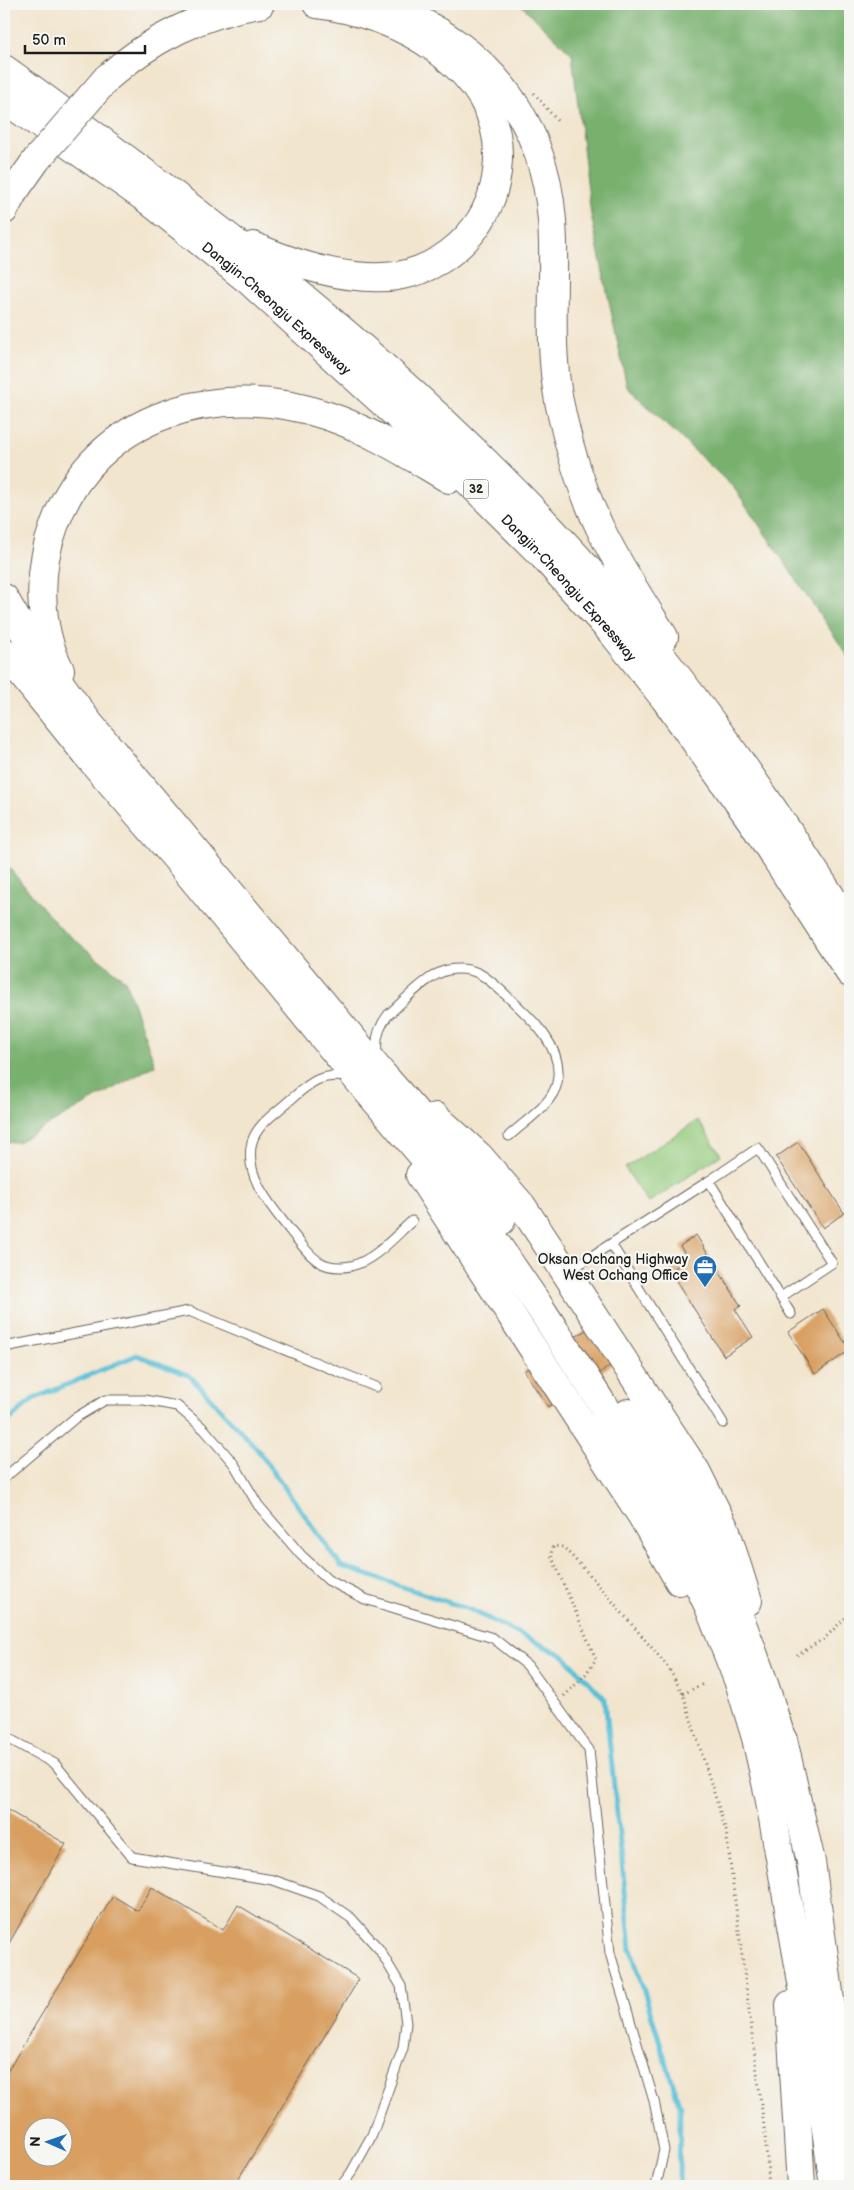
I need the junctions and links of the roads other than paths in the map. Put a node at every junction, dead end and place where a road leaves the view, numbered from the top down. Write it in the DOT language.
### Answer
graph roads {
  1 [pos="199,4"];
  2 [pos="260,4"];
  3 [pos="317,4"];
  4 [pos="381,4"];
  5 [pos="4,69"];
  6 [pos="101,74"];
  7 [pos="4,99"];
  8 [pos="7,195"];
  9 [pos="220,230"];
  10 [pos="499,512"];
  11 [pos="4,598"];
  12 [pos="4,641"];
  13 [pos="4,652"];
  14 [pos="29,682"];
  15 [pos="88,722"];
  16 [pos="732,750"];
  17 [pos="850,926"];
  18 [pos="850,973"];
  19 [pos="370,1078"];
  20 [pos="509,1136"];
  21 [pos="708,1181"];
  22 [pos="412,1222"];
  23 [pos="611,1244"];
  24 [pos="567,1272"];
  25 [pos="781,1297"];
  26 [pos="791,1314"];
  27 [pos="4,1347"];
  28 [pos="376,1387"];
  29 [pos="723,1423"];
  30 [pos="4,1478"];
  31 [pos="4,1736"];
  32 [pos="788,1758"];
  33 [pos="811,1862"];
  34 [pos="783,1882"];
  35 [pos="850,2006"];
  36 [pos="850,2145"];
  37 [pos="341,2186"];
  38 [pos="656,2186"];
  39 [pos="801,2186"];
  40 [pos="834,2186"];
  1 -- 6 [label="highway"];
  2 -- 6 [label="highway"];
  3 -- 9 [label="highway"];
  4 -- 16 [label="highway"];
  5 -- 9 [label="highway, Dangjin-Cheongju Expressway / 32"];
  6 -- 8 [label="highway"];
  7 -- 10 [label="highway, Dangjin-Cheongju Expressway / 32"];
  9 -- 16 [label="highway, Dangjin-Cheongju Expressway / 32"];
  10 -- 15 [label="highway"];
  10 -- 18 [label="highway, Dangjin-Cheongju Expressway / 32"];
  11 -- 15 [label="highway"];
  12 -- 14 [label="highway"];
  13 -- 14 [label="highway"];
  14 -- 19 [label="highway"];
  15 -- 19 [label="highway"];
  16 -- 17 [label="highway, Dangjin-Cheongju Expressway / 32"];
  19 -- 20 [label="lane"];
  19 -- 22 [label="lane"];
  19 -- 24 [label="highway"];
  19 -- 32 [label="highway"];
  19 -- 34 [label="highway"];
  21 -- 23 [label="lane"];
  21 -- 25 [label="lane"];
  21 -- 25 [label="lane"];
  23 -- 24 [label="lane"];
  23 -- 29 [label="lane"];
  24 -- 32 [label="highway"];
  25 -- 26 [label="lane"];
  27 -- 28 [label="lane"];
  30 -- 38 [label="lane"];
  31 -- 37 [label="lane"];
  32 -- 33 [label="highway"];
  33 -- 35 [label="highway"];
  33 -- 36 [label="highway"];
  34 -- 39 [label="highway"];
  34 -- 40 [label="highway"];
}
